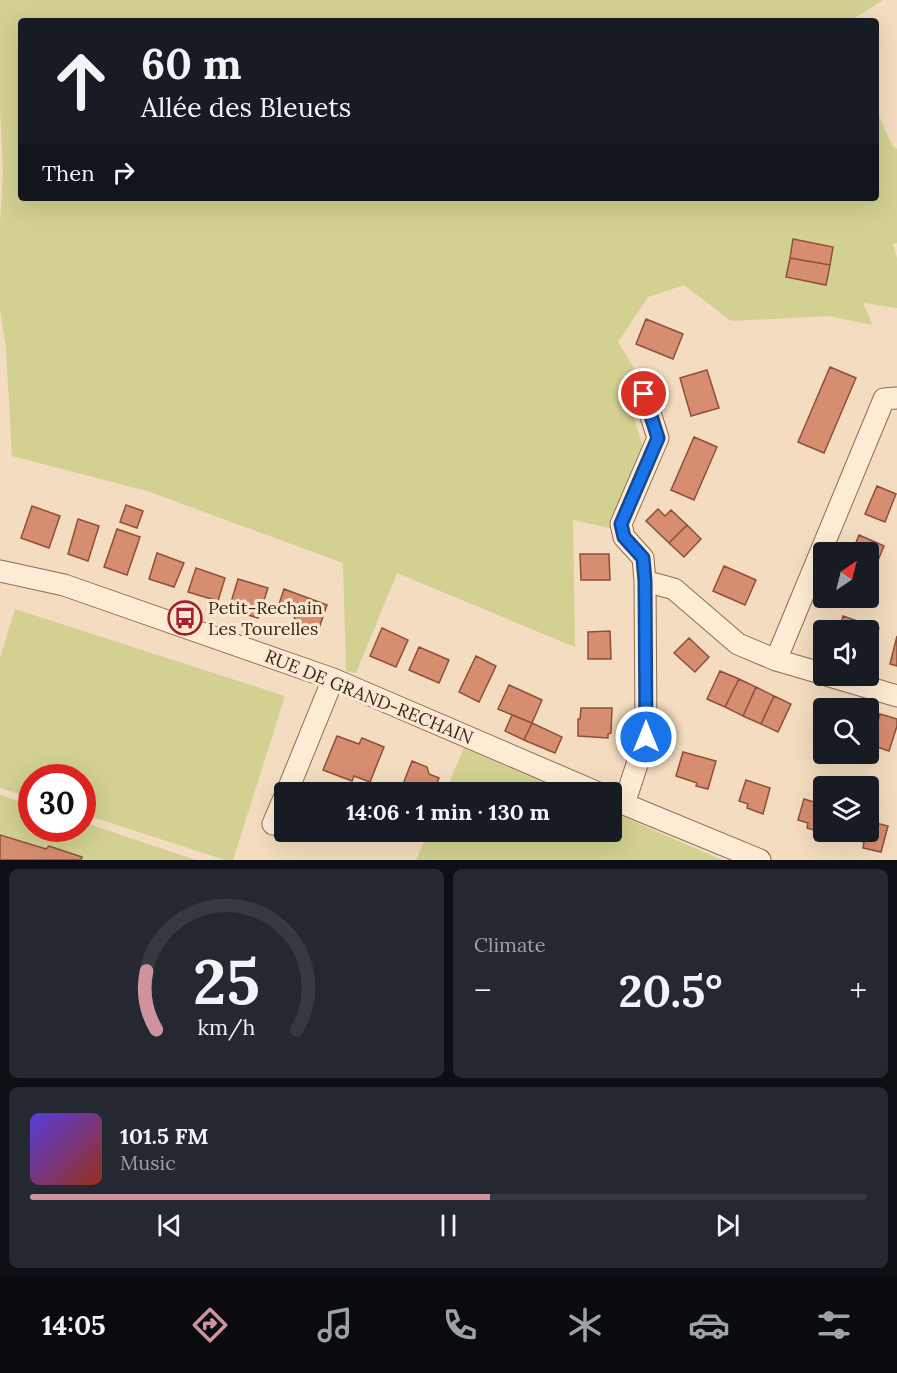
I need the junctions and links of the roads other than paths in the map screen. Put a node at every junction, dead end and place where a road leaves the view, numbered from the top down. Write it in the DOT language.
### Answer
graph roads {
  1 [pos="644,394"];
  2 [pos="897,398"];
  3 [pos="0,571"];
  4 [pos="645,581"];
  5 [pos="776,660"];
  6 [pos="813,671"];
  7 [pos="333,679"];
  8 [pos="863,686"];
  9 [pos="897,696"];
  10 [pos="291,782"];
  11 [pos="573,782"];
  12 [pos="622,793"];
  13 [pos="622,804"];
  14 [pos="760,860"];
  1 -- 4 [label="street"];
  2 -- 5 [label="street"];
  3 -- 7 [label="street, RUE DE GRAND-RECHAIN"];
  4 -- 5 [label="street"];
  4 -- 12 [label="street"];
  5 -- 6 [label="street"];
  7 -- 10 [label="street"];
  7 -- 11 [label="street, RUE DE GRAND-RECHAIN"];
  8 -- 9 [label="street"];
  13 -- 14 [label="street"];
}
